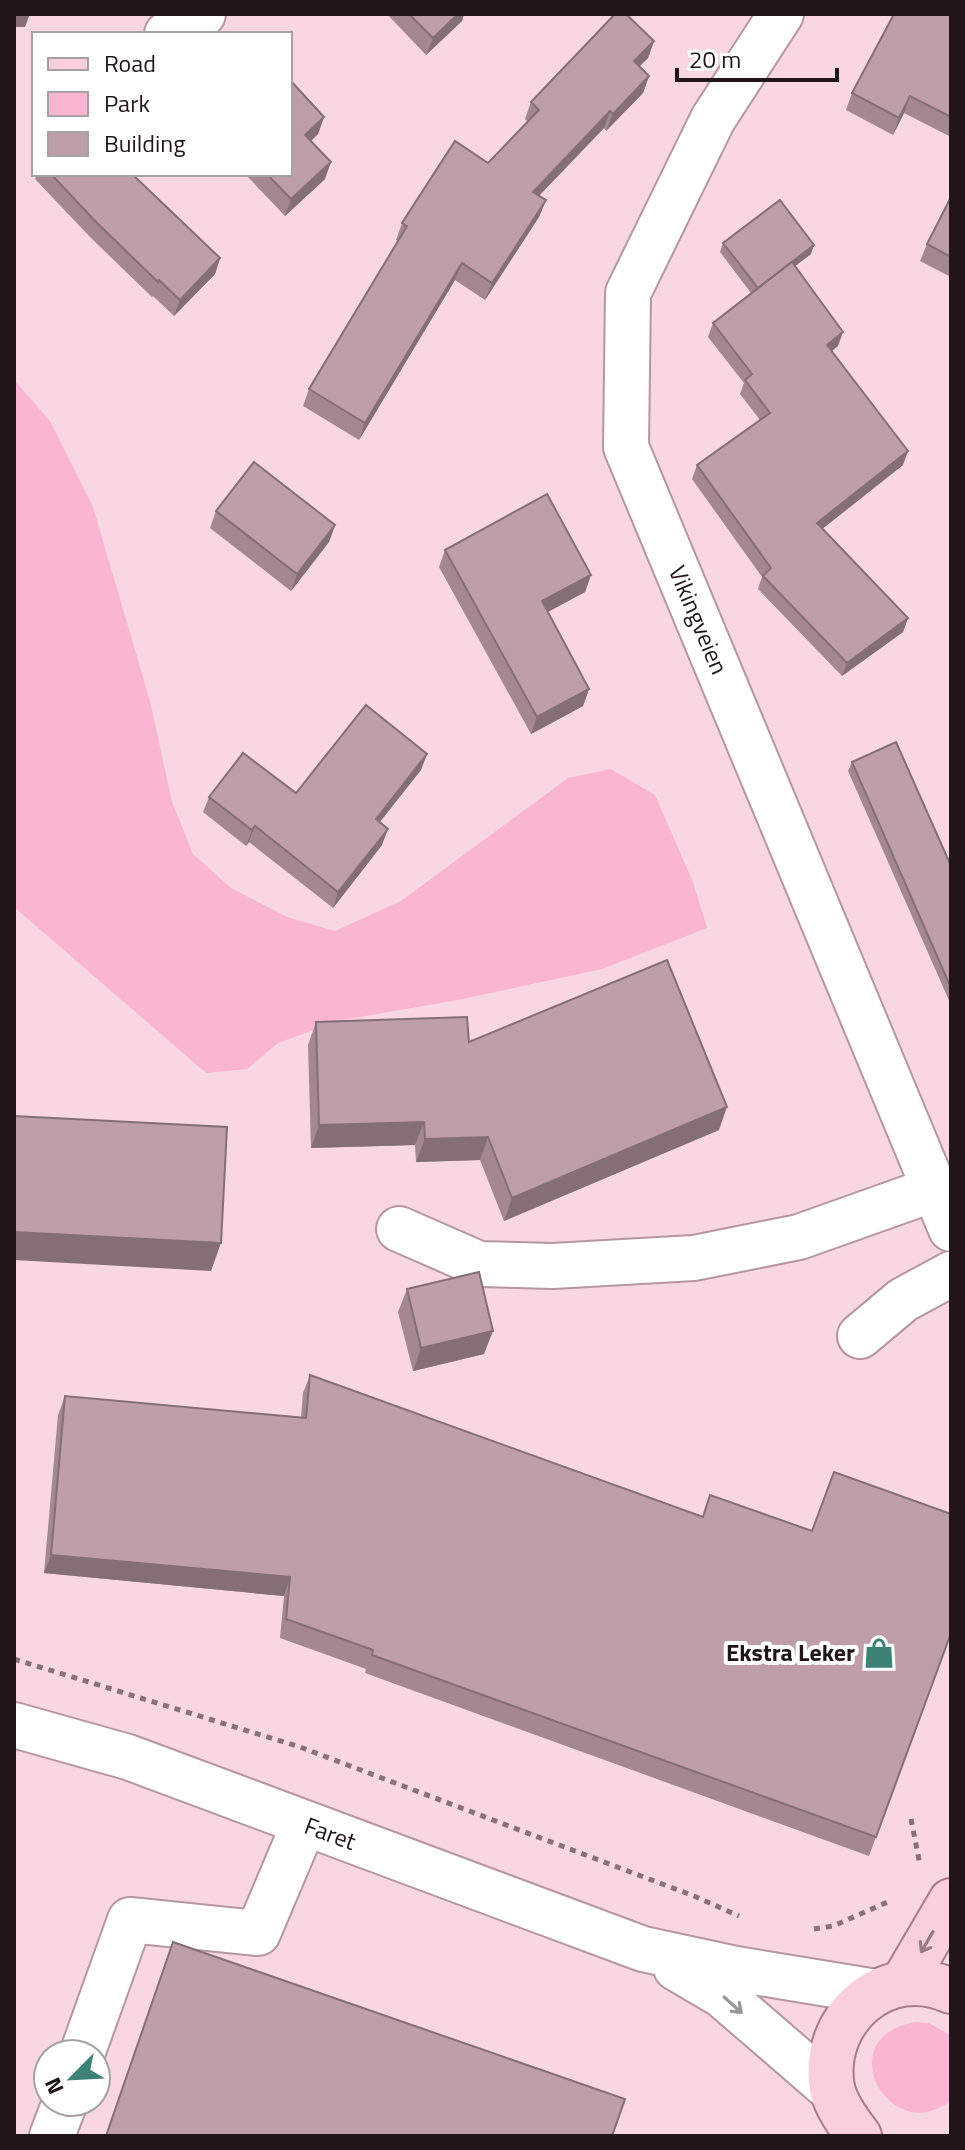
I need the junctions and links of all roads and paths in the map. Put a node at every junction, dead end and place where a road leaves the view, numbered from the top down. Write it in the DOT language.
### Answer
graph roads {
  1 [pos="203,14"];
  2 [pos="781,14"];
  3 [pos="171,32"];
  4 [pos="934,1189"];
  5 [pos="399,1229"];
  6 [pos="951,1229"];
  7 [pos="951,1274"];
  8 [pos="860,1336"];
  9 [pos="14,1659"];
  10 [pos="14,1725"];
  11 [pos="911,1819"];
  12 [pos="304,1824"];
  13 [pos="937,1890"];
  14 [pos="893,1900"];
  15 [pos="744,1918"];
  16 [pos="807,1930"];
  17 [pos="643,1949"];
  18 [pos="890,1988"];
  19 [pos="951,1991"];
  20 [pos="88,2038"];
  21 [pos="844,2119"];
  1 -- 3 [label="street"];
  2 -- 4 [label="street, Vikingveien"];
  4 -- 5 [label="street"];
  4 -- 6 [label="street, Vikingveien"];
  7 -- 8 [label="street"];
  9 -- 15 [label="path"];
  10 -- 12 [label="street, Faret"];
  11 -- 13 [label="path"];
  12 -- 17 [label="street, Faret"];
  12 -- 20 [label="street"];
  13 -- 18 [label="main road, one-way"];
  14 -- 16 [label="path"];
  17 -- 18 [label="street, Faret"];
  17 -- 21 [label="street, Faret, one-way"];
  18 -- 19 [label="main road"];
  18 -- 21 [label="main road"];
}
